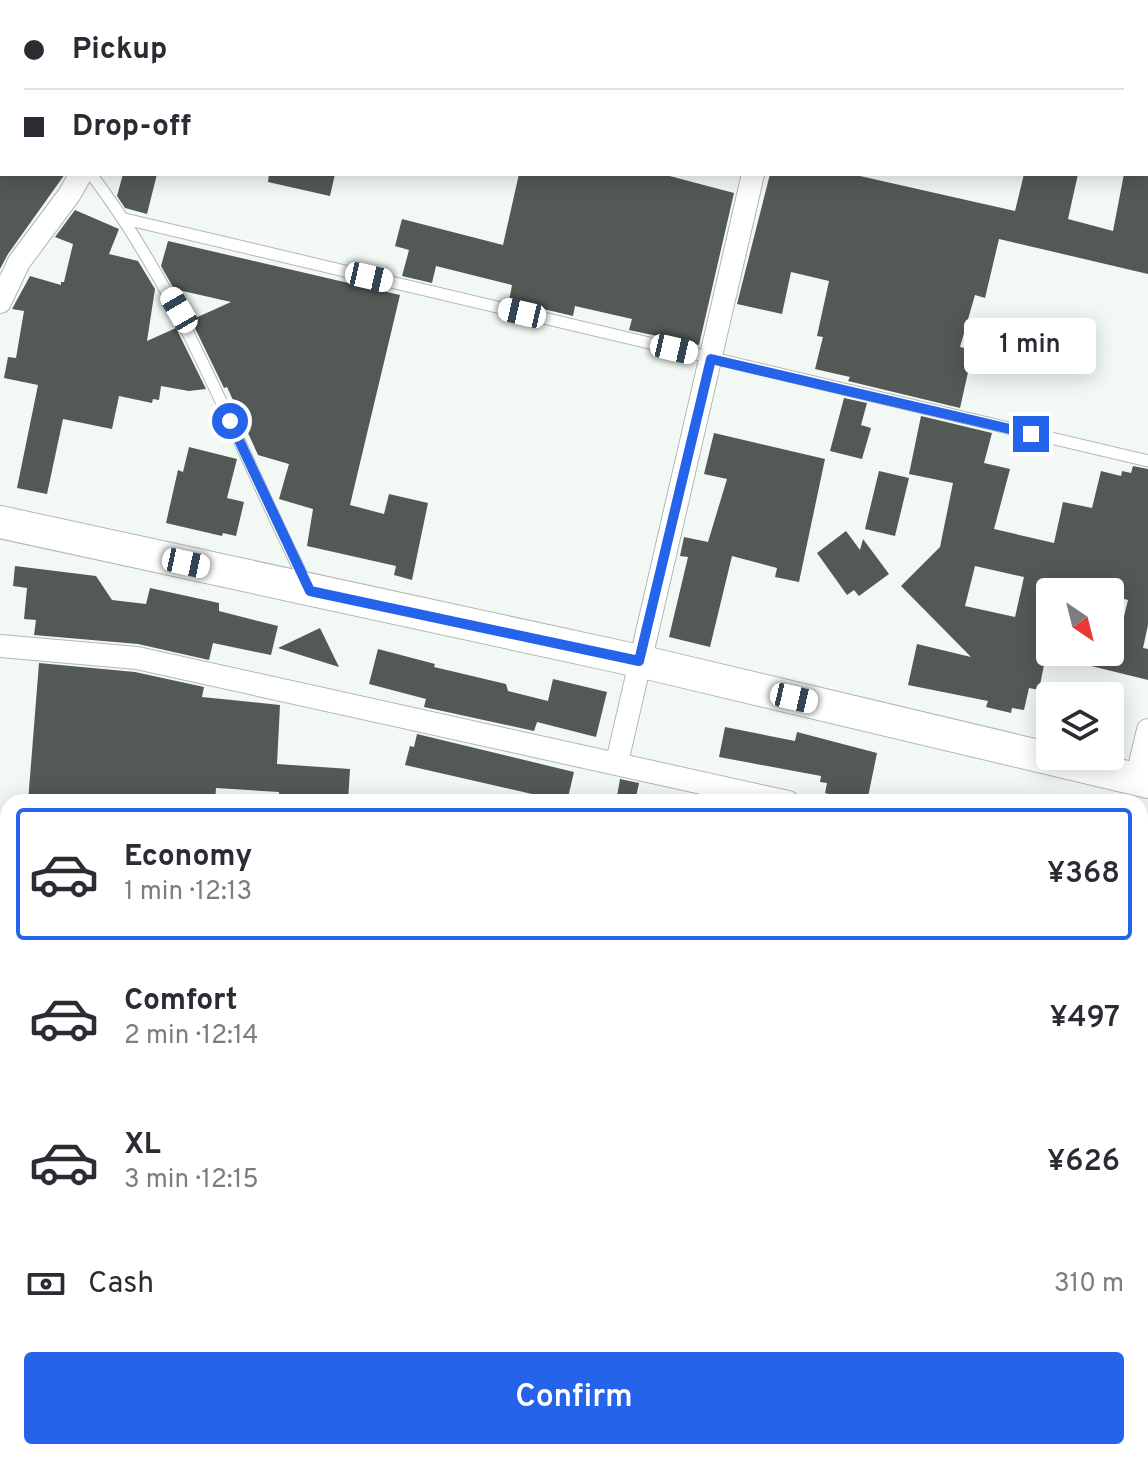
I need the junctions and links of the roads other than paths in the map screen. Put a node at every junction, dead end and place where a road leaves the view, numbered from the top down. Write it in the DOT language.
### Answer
graph roads {
  1 [pos="80,176"];
  2 [pos="93,176"];
  3 [pos="753,176"];
  4 [pos="125,219"];
  5 [pos="0,302"];
  6 [pos="711,359"];
  7 [pos="1148,461"];
  8 [pos="0,522"];
  9 [pos="310,591"];
  10 [pos="0,646"];
  11 [pos="639,661"];
  12 [pos="1148,730"];
  13 [pos="617,762"];
  14 [pos="1142,781"];
  15 [pos="754,794"];
  1 -- 5 [label="street"];
  2 -- 4 [label="lane"];
  3 -- 6 [label="street"];
  4 -- 6 [label="lane"];
  4 -- 9 [label="lane"];
  6 -- 7 [label="lane"];
  6 -- 11 [label="street"];
  8 -- 9 [label="street"];
  9 -- 11 [label="street"];
  10 -- 13 [label="street"];
  11 -- 13 [label="street"];
  11 -- 14 [label="street"];
  12 -- 14 [label="street"];
  13 -- 15 [label="street"];
}
